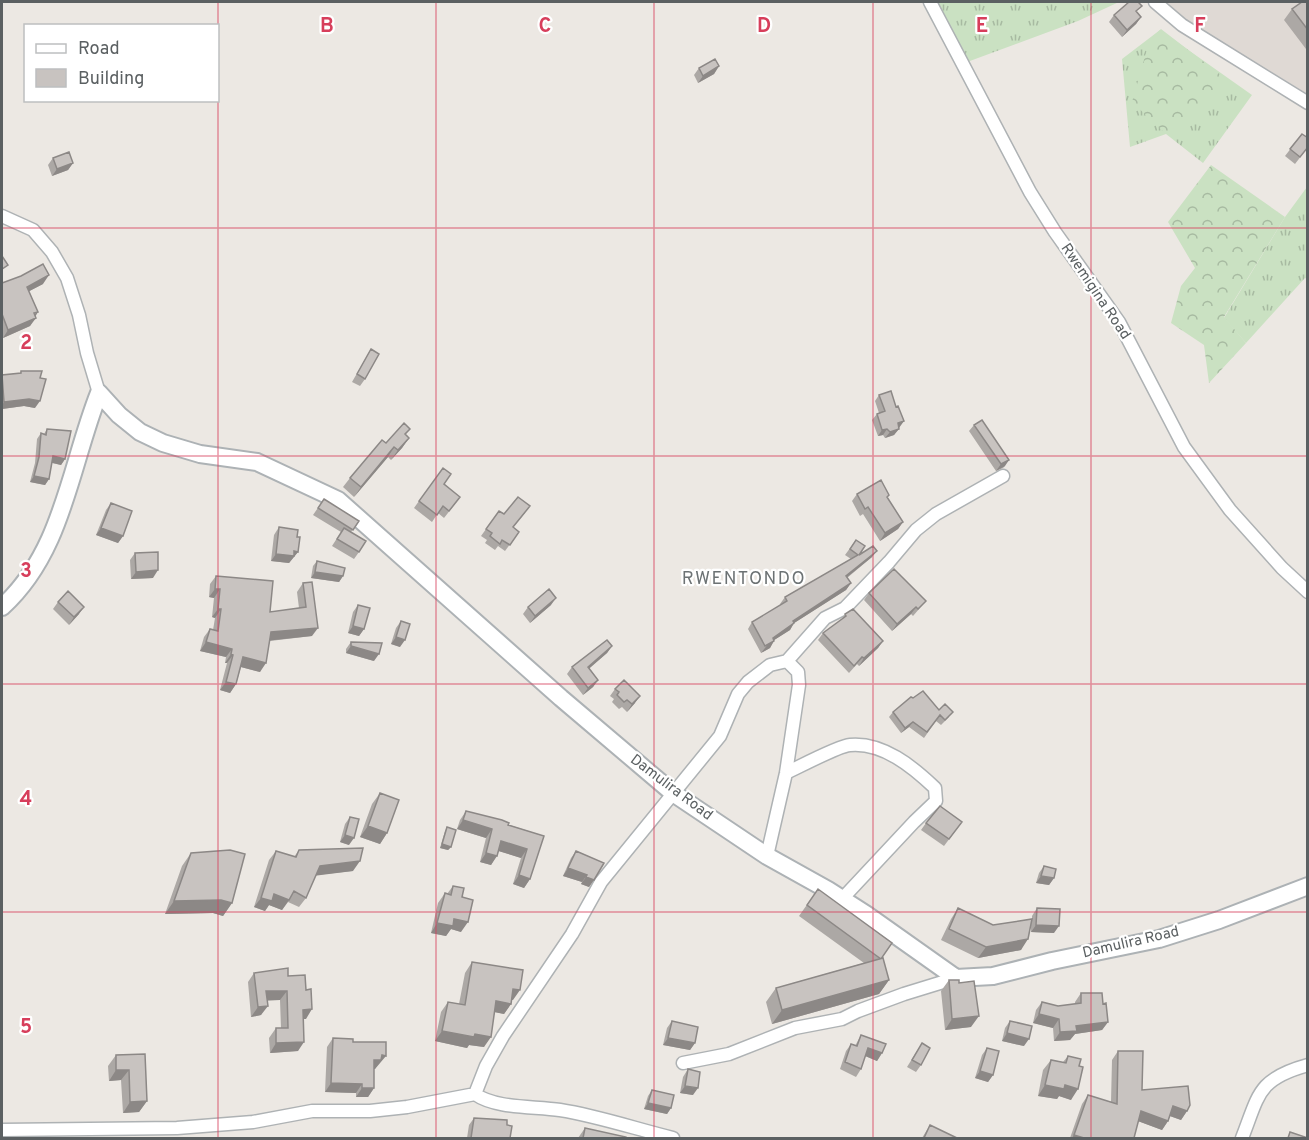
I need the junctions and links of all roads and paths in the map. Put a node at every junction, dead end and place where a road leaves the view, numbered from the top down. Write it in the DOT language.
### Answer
graph roads {
  1 [pos="930,2"];
  2 [pos="1155,2"];
  3 [pos="1308,103"];
  4 [pos="2,216"];
  5 [pos="99,393"];
  6 [pos="1003,476"];
  7 [pos="1308,592"];
  8 [pos="2,607"];
  9 [pos="787,661"];
  10 [pos="786,773"];
  11 [pos="673,793"];
  12 [pos="767,856"];
  13 [pos="1308,886"];
  14 [pos="842,899"];
  15 [pos="956,978"];
  16 [pos="683,1063"];
  17 [pos="1308,1065"];
  18 [pos="475,1094"];
  19 [pos="2,1131"];
  20 [pos="673,1138"];
  21 [pos="1242,1138"];
  1 -- 7 [label="street, Rwemigina Road"];
  2 -- 3 [label="street"];
  4 -- 5 [label="street"];
  5 -- 8 [label="street"];
  5 -- 11 [label="street, Damulira Road"];
  6 -- 9 [label="street"];
  9 -- 10 [label="street"];
  9 -- 11 [label="street"];
  10 -- 12 [label="street"];
  10 -- 14 [label="street"];
  11 -- 12 [label="street, Damulira Road"];
  11 -- 18 [label="street"];
  12 -- 14 [label="street, Damulira Road"];
  13 -- 15 [label="street, Damulira Road"];
  14 -- 15 [label="street, Damulira Road"];
  15 -- 16 [label="street"];
  17 -- 21 [label="street"];
  18 -- 19 [label="street"];
  18 -- 20 [label="street"];
}
